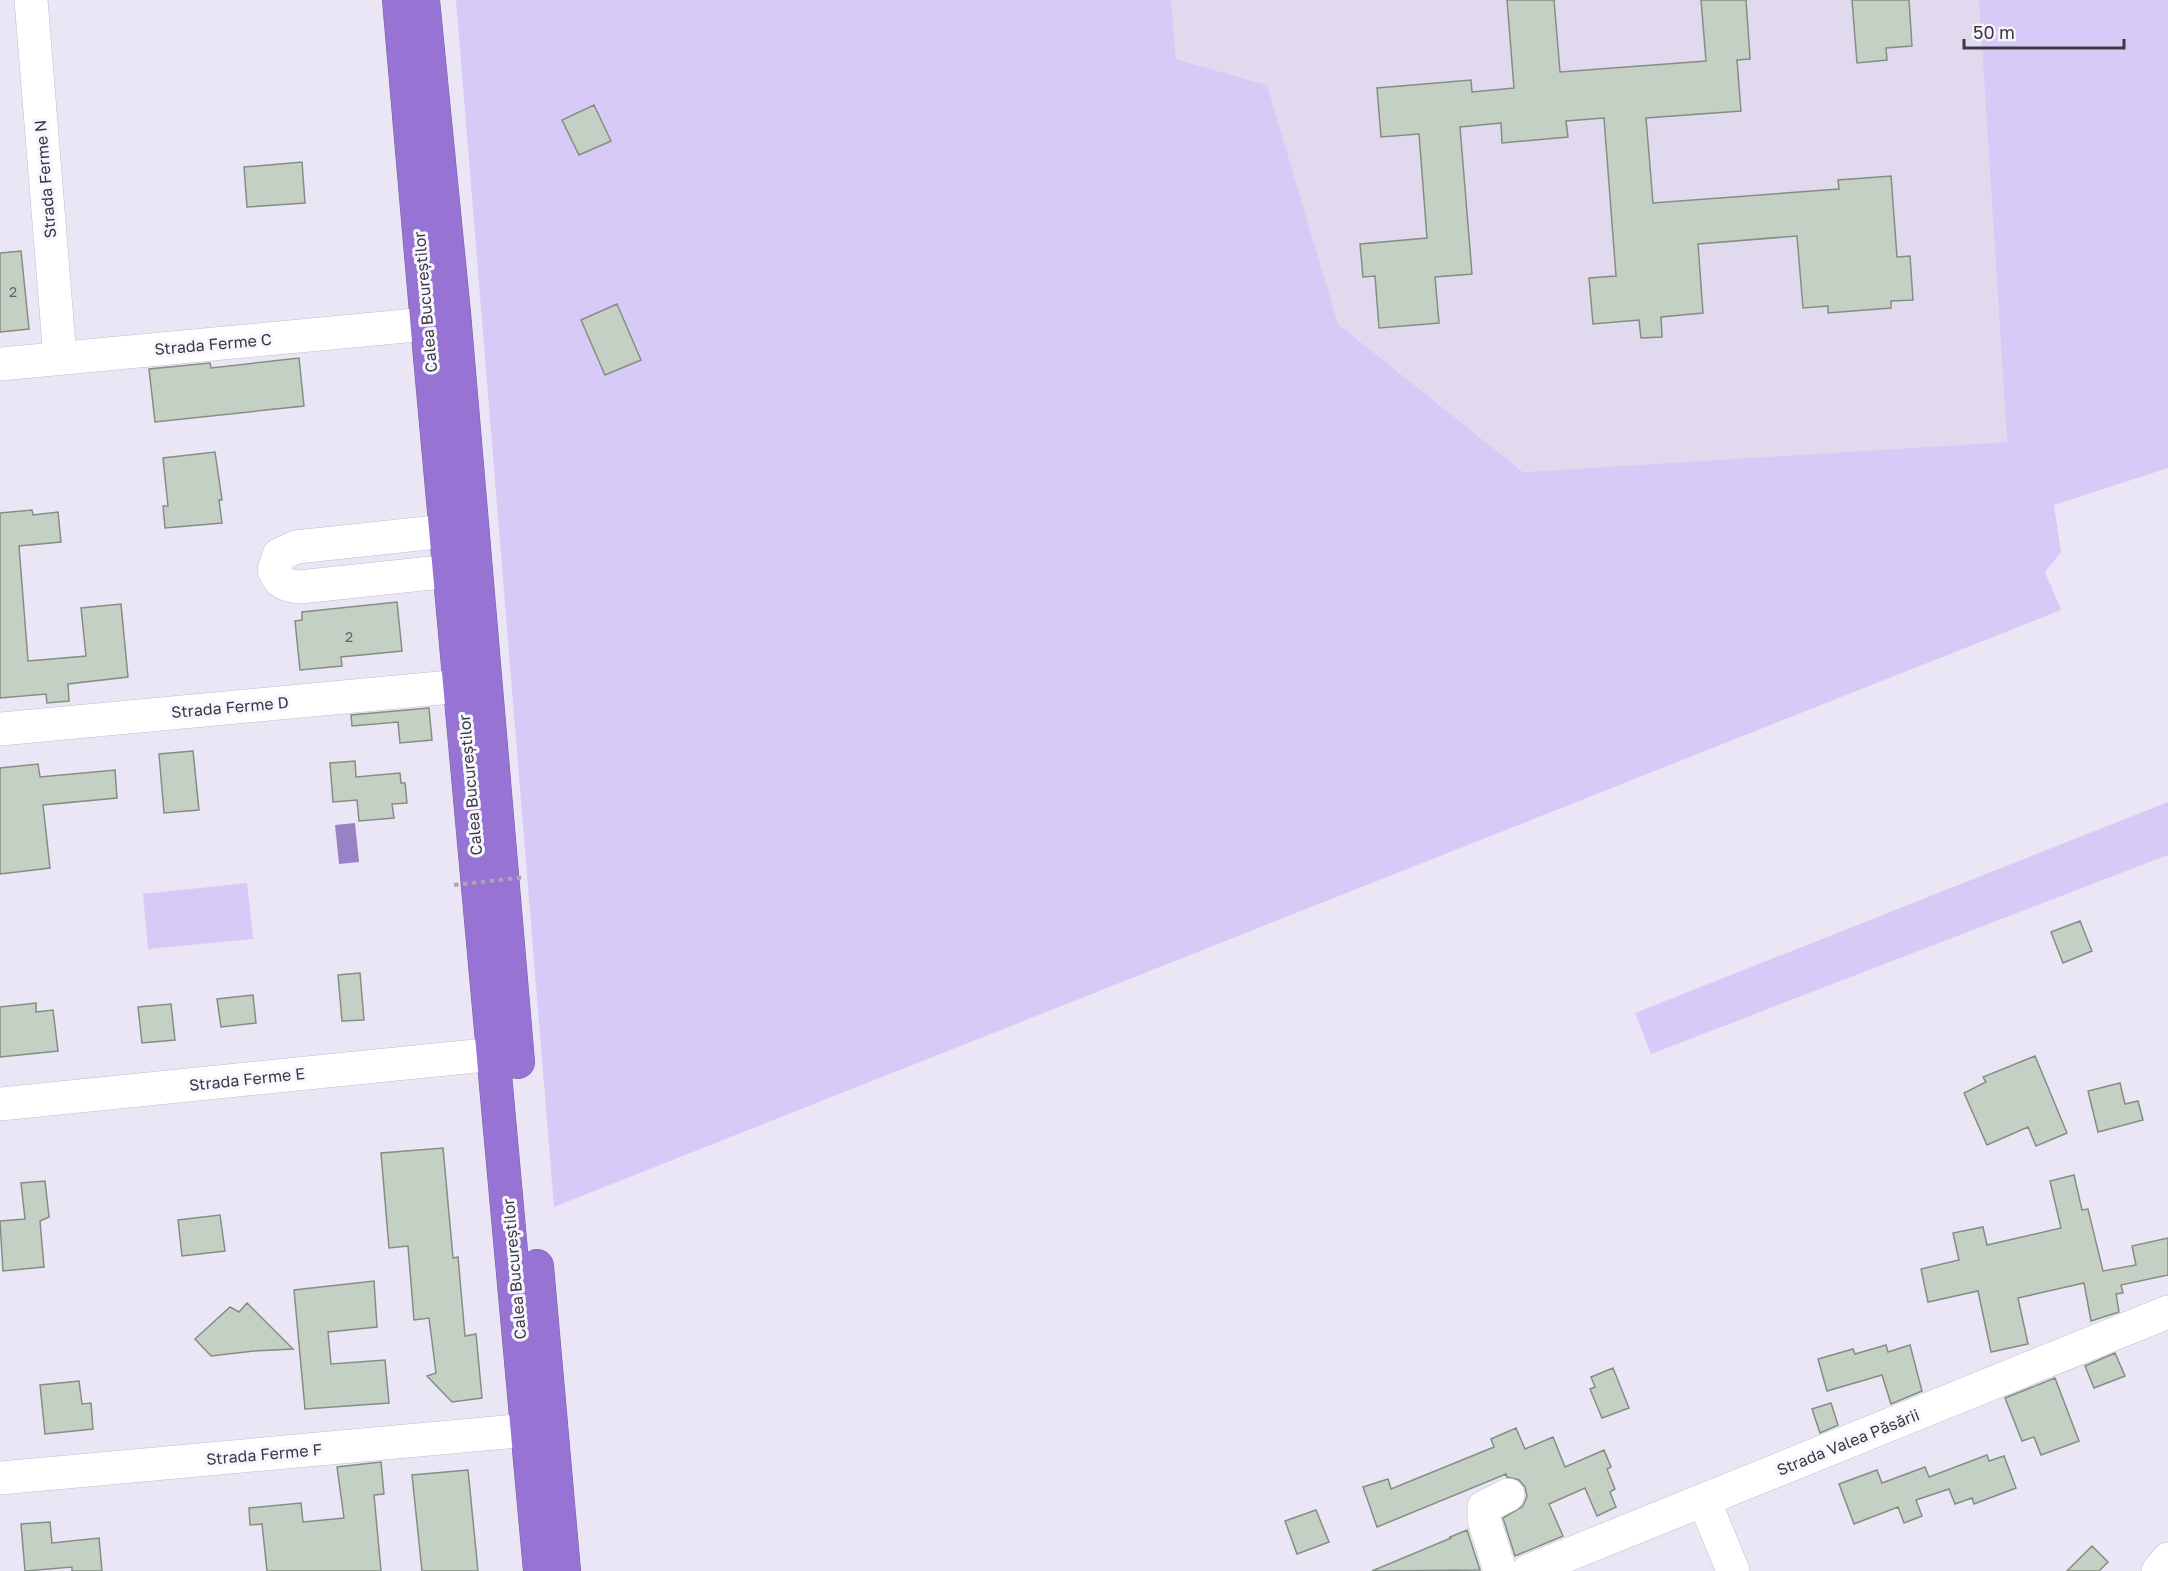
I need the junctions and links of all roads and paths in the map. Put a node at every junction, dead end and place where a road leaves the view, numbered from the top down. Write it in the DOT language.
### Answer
graph roads {
  1 [pos="31,0"];
  2 [pos="399,0"];
  3 [pos="423,0"];
  4 [pos="427,324"];
  5 [pos="60,358"];
  6 [pos="0,364"];
  7 [pos="446,531"];
  8 [pos="450,572"];
  9 [pos="461,686"];
  10 [pos="0,729"];
  11 [pos="525,877"];
  12 [pos="454,885"];
  13 [pos="495,1054"];
  14 [pos="0,1104"];
  15 [pos="2168,1312"];
  16 [pos="528,1430"];
  17 [pos="0,1478"];
  18 [pos="1508,1495"];
  19 [pos="1704,1500"];
  20 [pos="2168,1559"];
  21 [pos="540,1571"];
  22 [pos="564,1571"];
  23 [pos="1500,1571"];
  24 [pos="1528,1571"];
  25 [pos="1734,1571"];
  26 [pos="2158,1571"];
  1 -- 5 [label="street, Strada Ferme N"];
  2 -- 4 [label="highway, Calea Bucureștilor"];
  3 -- 22 [label="highway, Calea Bucureștilor"];
  4 -- 5 [label="street, Strada Ferme C"];
  4 -- 7 [label="highway, Calea Bucureștilor"];
  5 -- 6 [label="street, Strada Ferme C"];
  7 -- 8 [label="highway, Calea Bucureștilor"];
  7 -- 8 [label="street"];
  8 -- 9 [label="highway, Calea Bucureștilor"];
  9 -- 10 [label="street, Strada Ferme D"];
  9 -- 13 [label="highway, Calea Bucureștilor"];
  11 -- 12 [label="path, bridge"];
  13 -- 14 [label="street, Strada Ferme E"];
  13 -- 16 [label="highway, Calea Bucureștilor"];
  15 -- 19 [label="street, Strada Valea Păsării"];
  16 -- 17 [label="street, Strada Ferme F"];
  16 -- 21 [label="highway, Calea Bucureștilor"];
  18 -- 23 [label="street"];
  19 -- 24 [label="street, Strada Valea Păsării"];
  19 -- 25 [label="street"];
  20 -- 26 [label="street"];
}
